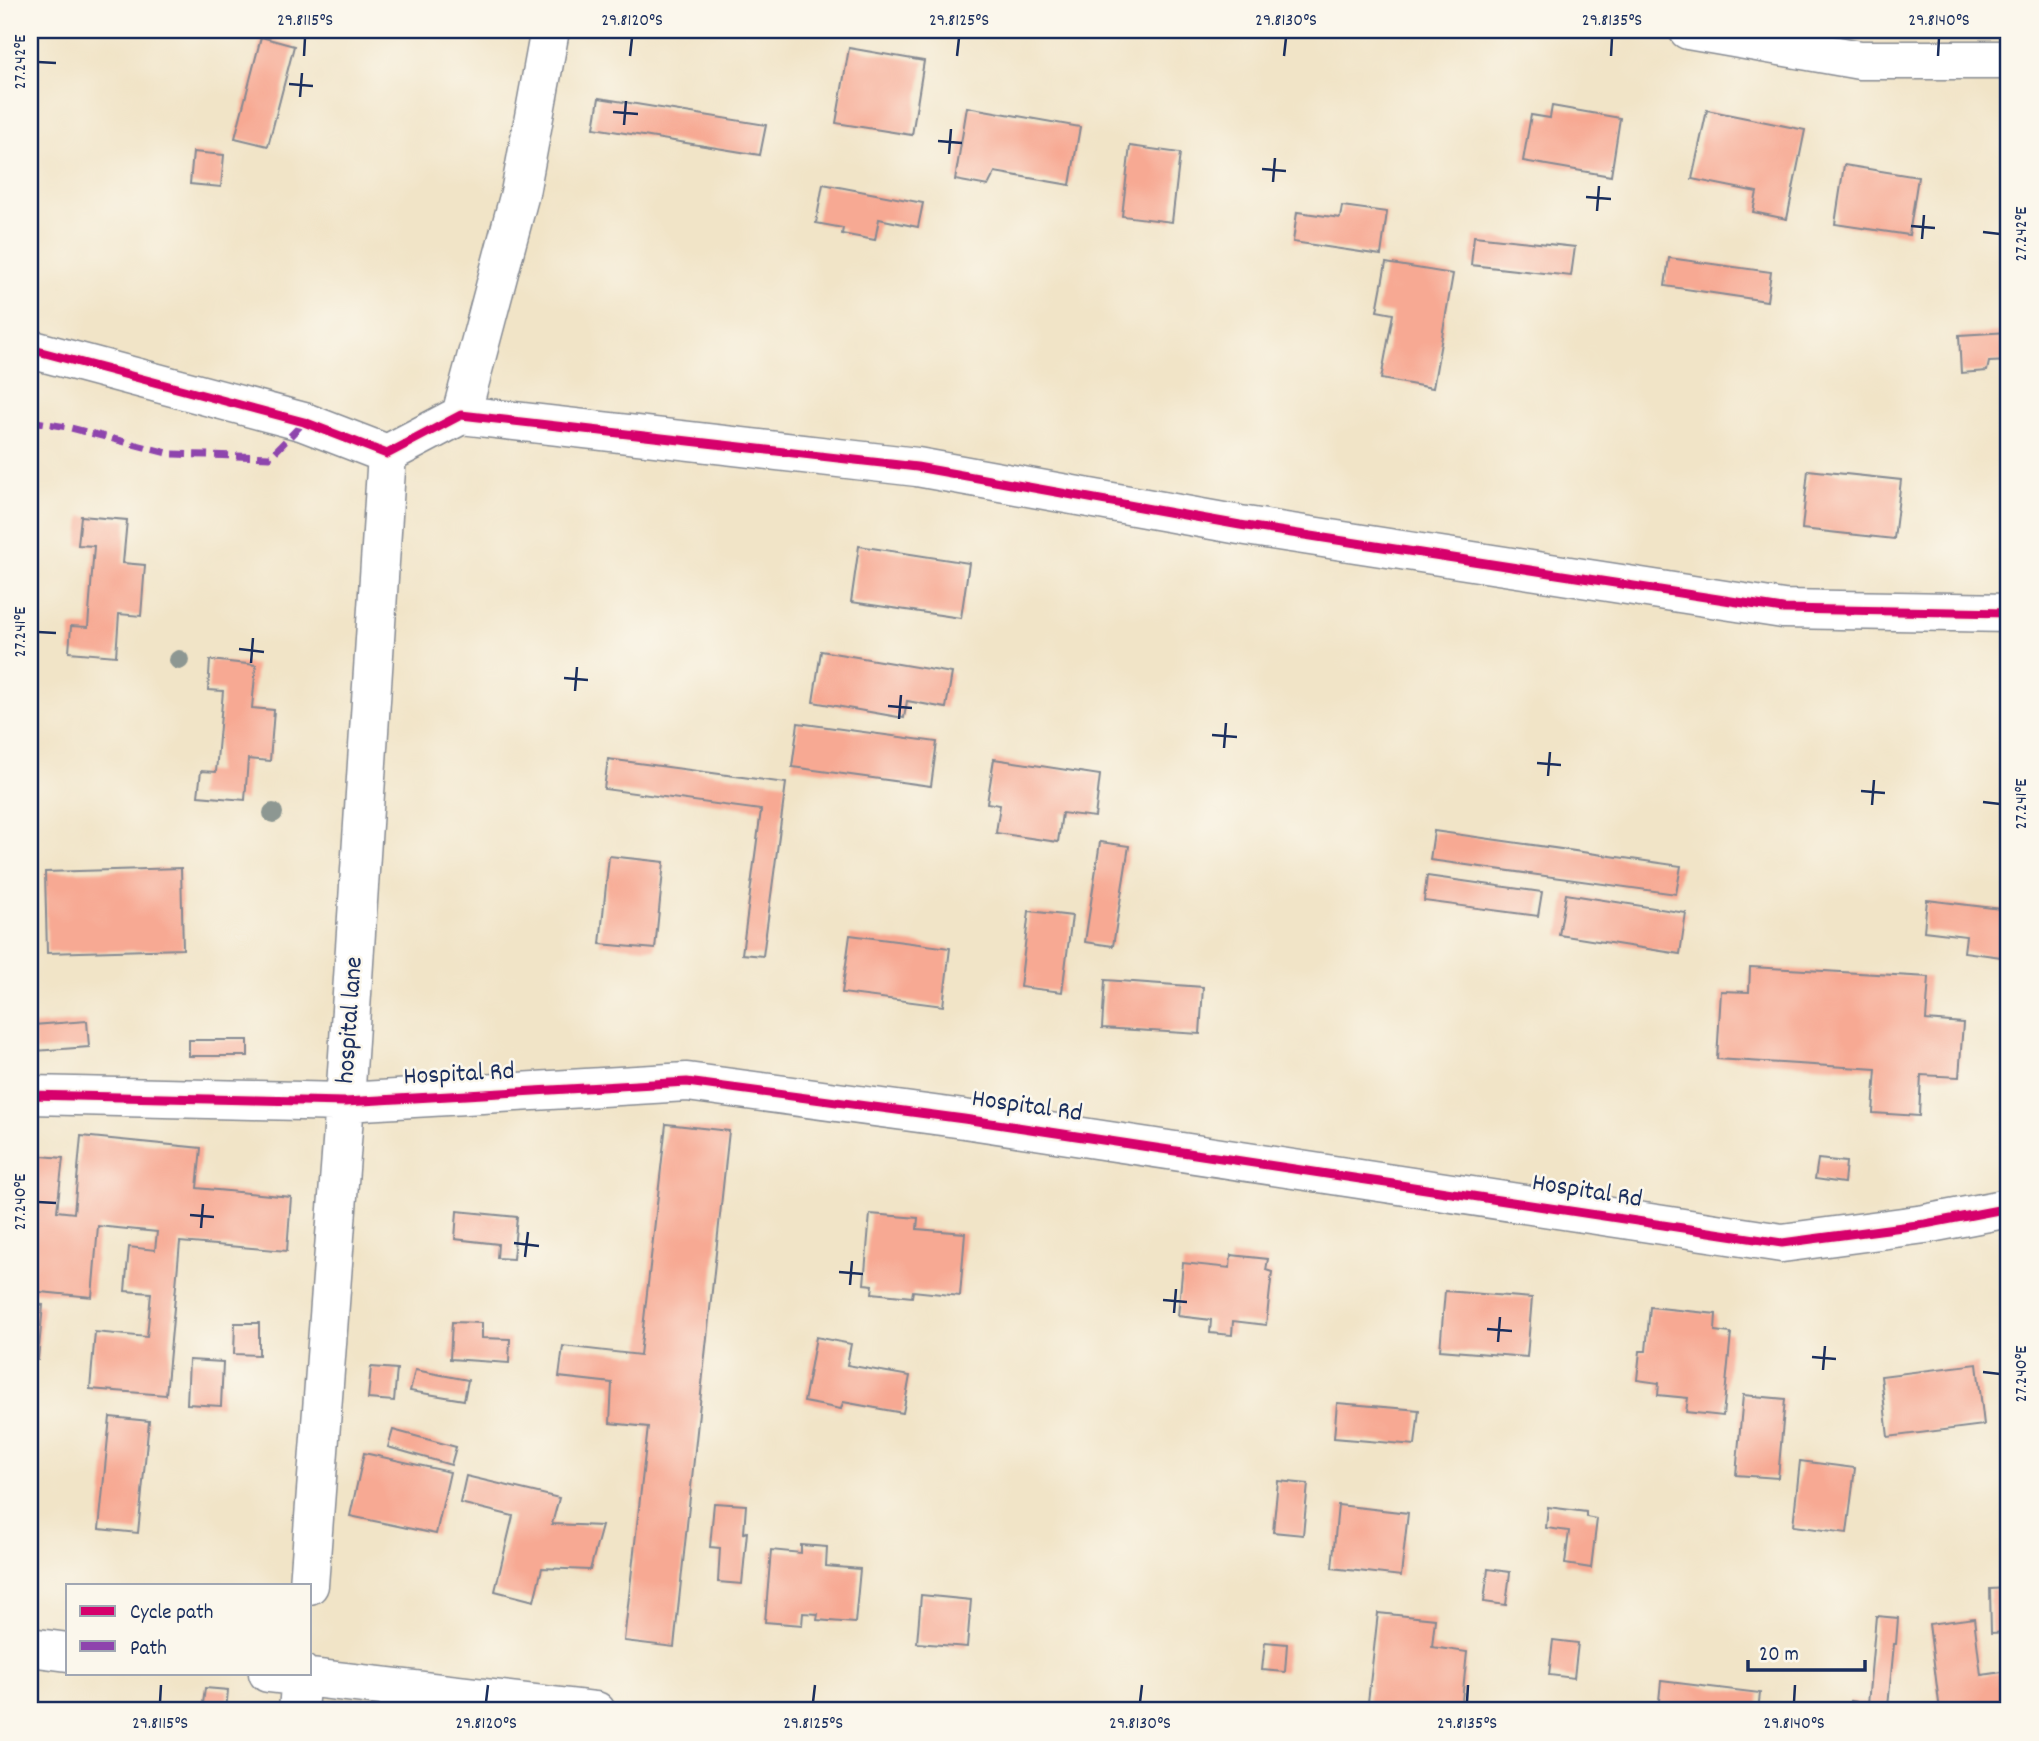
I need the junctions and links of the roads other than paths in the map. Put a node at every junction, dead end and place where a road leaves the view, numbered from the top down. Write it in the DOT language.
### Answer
graph roads {
  1 [pos="550,30"];
  2 [pos="1688,30"];
  3 [pos="2009,60"];
  4 [pos="30,349"];
  5 [pos="461,415"];
  6 [pos="387,454"];
  7 [pos="2009,612"];
  8 [pos="30,1095"];
  9 [pos="345,1102"];
  10 [pos="2009,1208"];
  11 [pos="309,1584"];
  12 [pos="30,1647"];
  13 [pos="66,1652"];
  14 [pos="292,1683"];
  15 [pos="596,1711"];
  1 -- 5 [label="street"];
  2 -- 3 [label="street"];
  4 -- 6 [label="street"];
  5 -- 6 [label="street"];
  5 -- 7 [label="street"];
  6 -- 9 [label="street, hospital lane"];
  8 -- 9 [label="street, Hospital Rd"];
  9 -- 10 [label="street, Hospital Rd"];
  9 -- 11 [label="street, hospital lane"];
  12 -- 13 [label="street"];
  14 -- 15 [label="street"];
}
